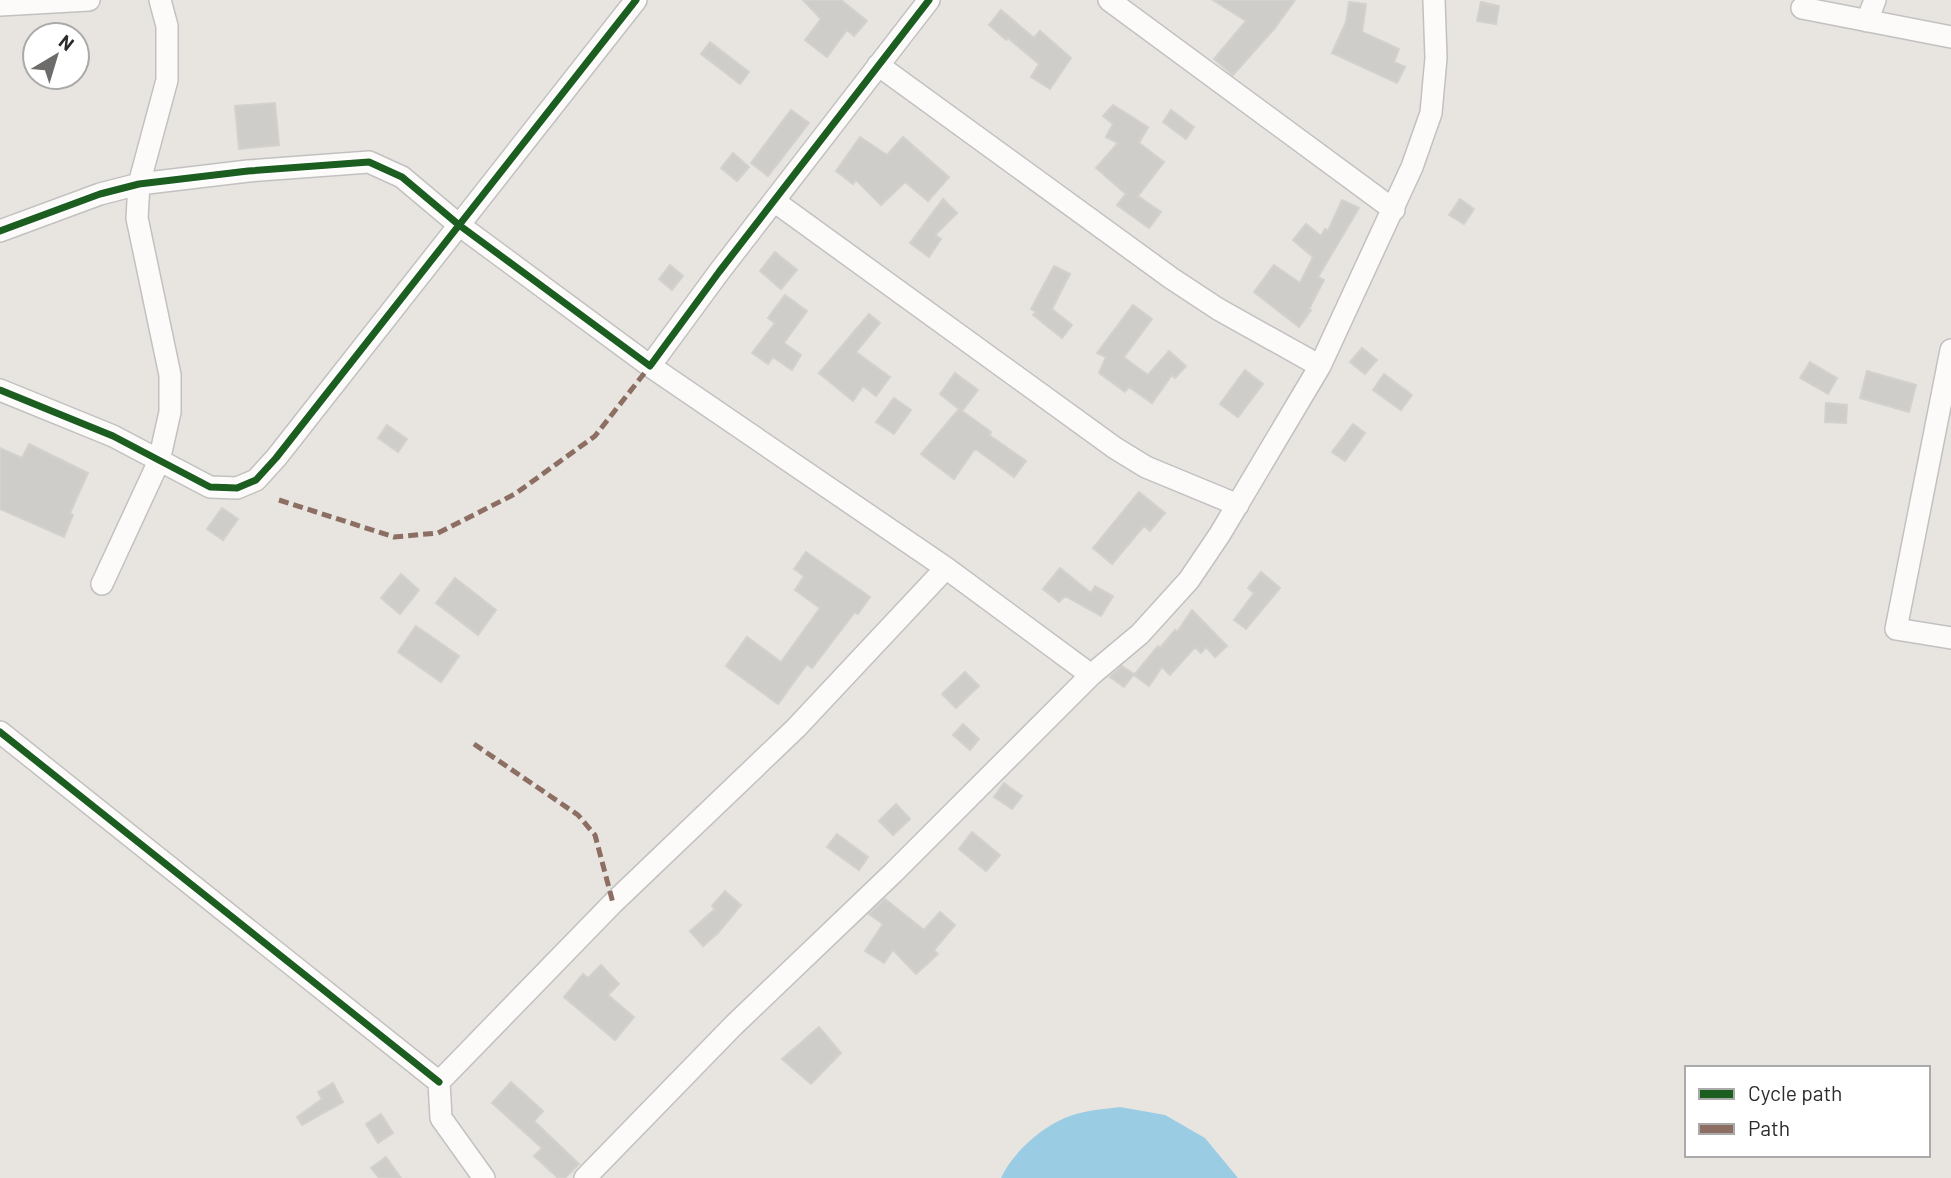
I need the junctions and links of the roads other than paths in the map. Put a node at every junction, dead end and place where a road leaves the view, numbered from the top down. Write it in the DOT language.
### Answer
graph roads {
  1 [pos="89,0"];
  2 [pos="160,0"];
  3 [pos="636,0"];
  4 [pos="929,0"];
  5 [pos="1109,0"];
  6 [pos="1434,0"];
  7 [pos="1875,0"];
  8 [pos="0,5"];
  9 [pos="1802,8"];
  10 [pos="1867,21"];
  11 [pos="1951,37"];
  12 [pos="878,65"];
  13 [pos="139,184"];
  14 [pos="774,201"];
  15 [pos="1394,210"];
  16 [pos="459,225"];
  17 [pos="0,231"];
  18 [pos="1951,351"];
  19 [pos="650,366"];
  20 [pos="1320,366"];
  21 [pos="0,390"];
  22 [pos="159,461"];
  23 [pos="1238,505"];
  24 [pos="946,568"];
  25 [pos="102,584"];
  26 [pos="1951,638"];
  27 [pos="1091,675"];
  28 [pos="0,732"];
  29 [pos="439,1082"];
  30 [pos="484,1178"];
  31 [pos="585,1178"];
  1 -- 8 [label="street"];
  2 -- 13 [label="street"];
  3 -- 16 [label="street"];
  4 -- 12 [label="street"];
  5 -- 15 [label="street"];
  6 -- 15 [label="street"];
  7 -- 10 [label="street"];
  9 -- 10 [label="street"];
  10 -- 11 [label="street"];
  12 -- 14 [label="street"];
  12 -- 20 [label="street"];
  13 -- 16 [label="street"];
  13 -- 17 [label="street"];
  13 -- 22 [label="street"];
  14 -- 19 [label="street"];
  14 -- 23 [label="street"];
  15 -- 20 [label="street"];
  16 -- 19 [label="street"];
  16 -- 22 [label="street"];
  18 -- 26 [label="street"];
  19 -- 24 [label="street"];
  20 -- 23 [label="street"];
  21 -- 22 [label="street"];
  22 -- 25 [label="street"];
  23 -- 27 [label="street"];
  24 -- 27 [label="street"];
  24 -- 29 [label="street"];
  27 -- 31 [label="street"];
  28 -- 29 [label="street"];
  29 -- 30 [label="street"];
}
